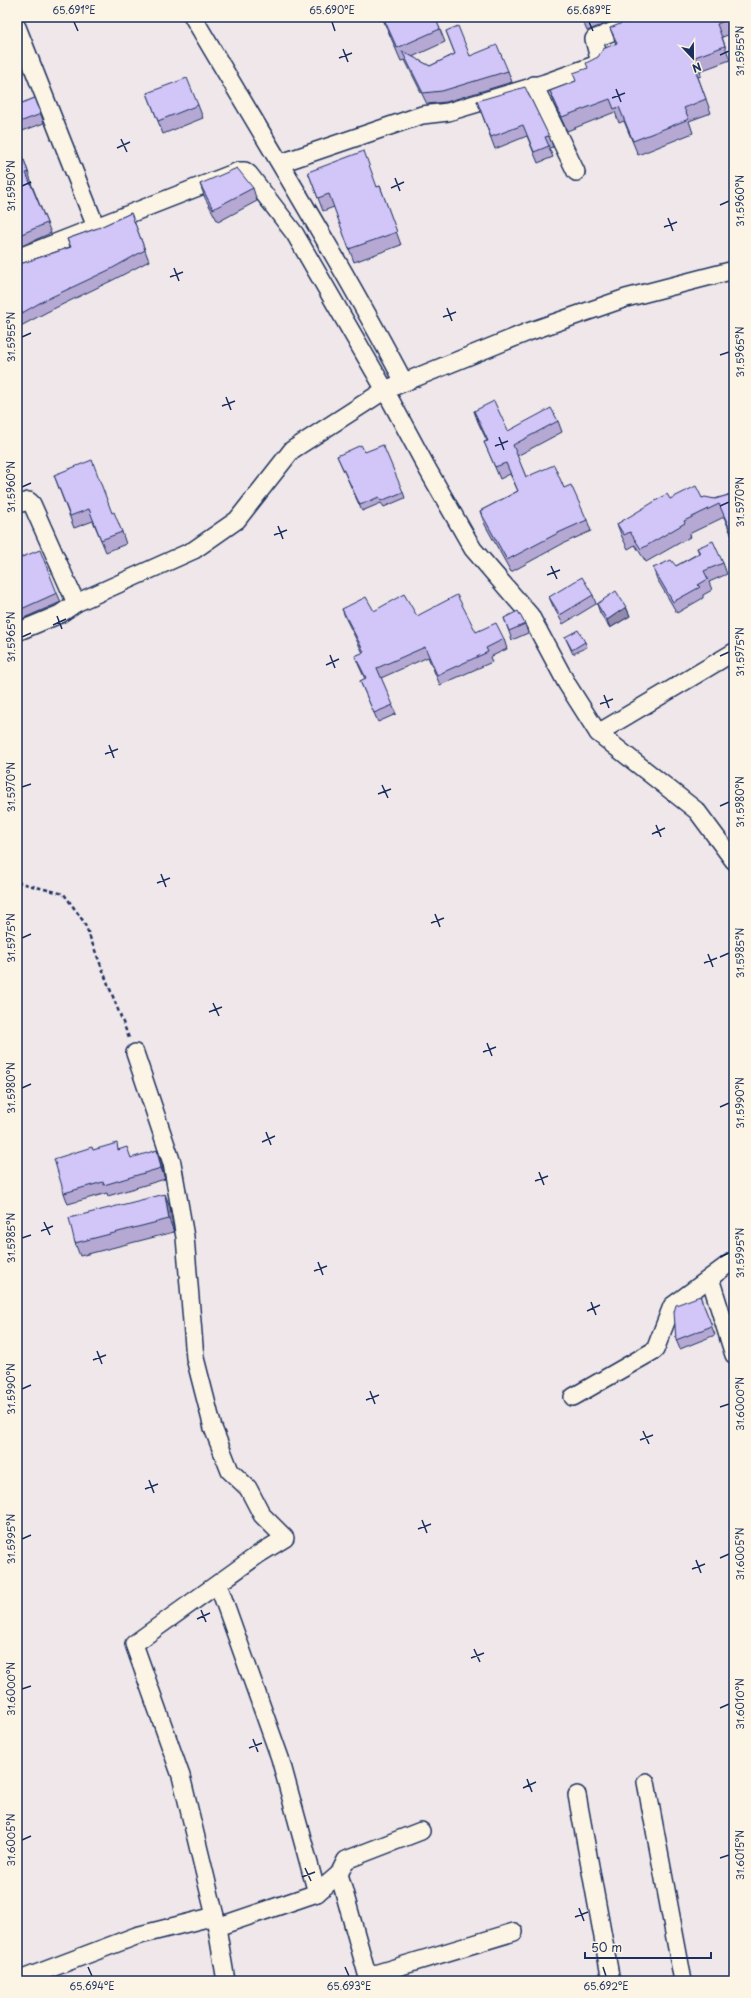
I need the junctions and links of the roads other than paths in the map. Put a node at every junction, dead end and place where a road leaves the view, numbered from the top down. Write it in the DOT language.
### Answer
graph roads {
  1 [pos="193,17"];
  2 [pos="649,17"];
  3 [pos="17,27"];
  4 [pos="534,85"];
  5 [pos="281,163"];
  6 [pos="576,172"];
  7 [pos="96,227"];
  8 [pos="17,258"];
  9 [pos="734,270"];
  10 [pos="404,382"];
  11 [pos="385,390"];
  12 [pos="17,504"];
  13 [pos="76,603"];
  14 [pos="17,632"];
  15 [pos="734,652"];
  16 [pos="598,733"];
  17 [pos="734,862"];
  18 [pos="135,1053"];
  19 [pos="734,1260"];
  20 [pos="710,1278"];
  21 [pos="734,1355"];
  22 [pos="573,1397"];
  23 [pos="218,1584"];
  24 [pos="646,1782"];
  25 [pos="576,1795"];
  26 [pos="421,1831"];
  27 [pos="338,1874"];
  28 [pos="317,1892"];
  29 [pos="216,1921"];
  30 [pos="514,1932"];
  31 [pos="368,1978"];
  32 [pos="17,1981"];
  33 [pos="226,1981"];
  34 [pos="611,1981"];
  35 [pos="683,1981"];
  1 -- 5 [label="street"];
  2 -- 4 [label="street"];
  3 -- 7 [label="street"];
  4 -- 5 [label="street"];
  4 -- 6 [label="street"];
  5 -- 10 [label="street"];
  7 -- 8 [label="street"];
  7 -- 11 [label="street"];
  9 -- 10 [label="street"];
  10 -- 11 [label="street"];
  11 -- 13 [label="street"];
  11 -- 16 [label="street"];
  12 -- 13 [label="street"];
  13 -- 14 [label="street"];
  15 -- 16 [label="street"];
  16 -- 17 [label="street"];
  18 -- 23 [label="street"];
  19 -- 20 [label="street"];
  20 -- 21 [label="street"];
  20 -- 22 [label="street"];
  23 -- 28 [label="street"];
  23 -- 29 [label="street"];
  24 -- 35 [label="street"];
  25 -- 34 [label="street"];
  26 -- 27 [label="street"];
  27 -- 28 [label="street"];
  27 -- 31 [label="street"];
  28 -- 29 [label="street"];
  29 -- 32 [label="street"];
  29 -- 33 [label="street"];
  30 -- 31 [label="street"];
}
